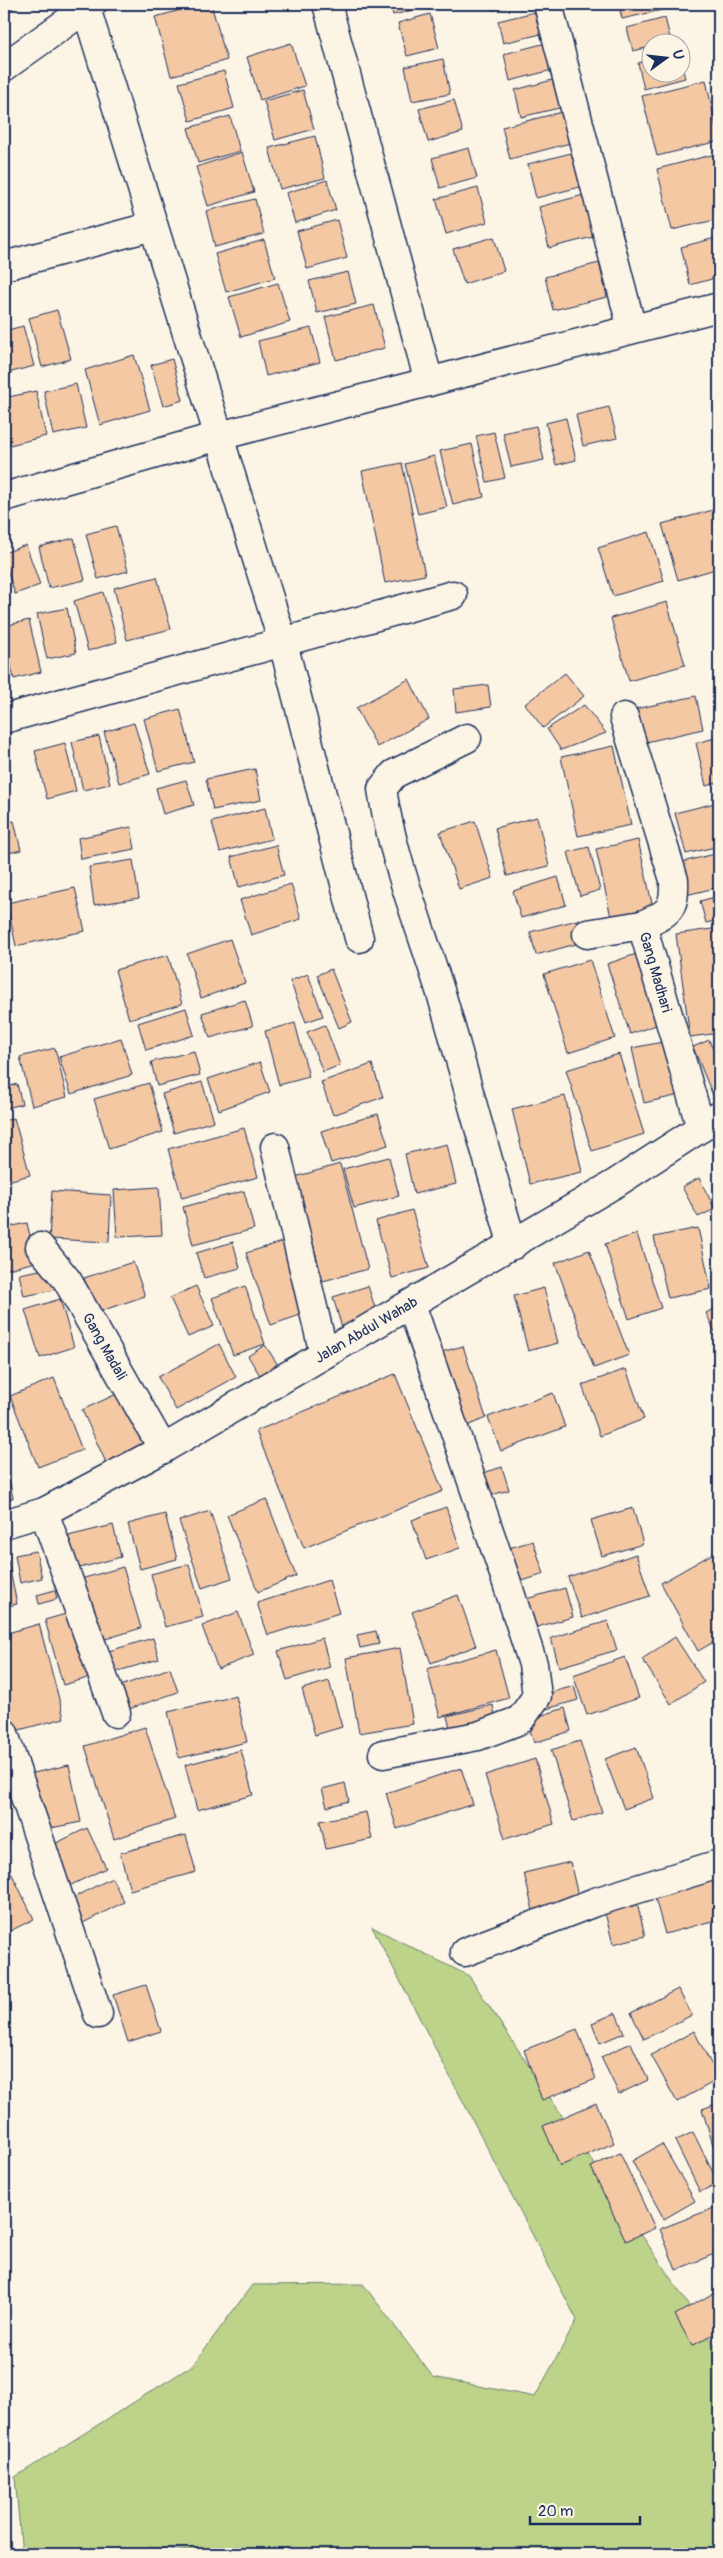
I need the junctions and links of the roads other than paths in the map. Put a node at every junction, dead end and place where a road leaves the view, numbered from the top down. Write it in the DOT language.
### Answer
graph roads {
  1 [pos="328,4"];
  2 [pos="548,4"];
  3 [pos="89,6"];
  4 [pos="4,67"];
  5 [pos="153,226"];
  6 [pos="4,266"];
  7 [pos="719,306"];
  8 [pos="632,329"];
  9 [pos="429,382"];
  10 [pos="219,436"];
  11 [pos="4,497"];
  12 [pos="453,594"];
  13 [pos="283,643"];
  14 [pos="624,717"];
  15 [pos="4,719"];
  16 [pos="467,738"];
  17 [pos="642,925"];
  18 [pos="587,934"];
  19 [pos="359,938"];
  20 [pos="710,1122"];
  21 [pos="275,1147"];
  22 [pos="513,1245"];
  23 [pos="40,1247"];
  24 [pos="411,1304"];
  25 [pos="324,1354"];
  26 [pos="163,1449"];
  27 [pos="44,1512"];
  28 [pos="4,1524"];
  29 [pos="116,1712"];
  30 [pos="4,1733"];
  31 [pos="383,1754"];
  32 [pos="9,1768"];
  33 [pos="719,1864"];
  34 [pos="464,1952"];
  35 [pos="98,2014"];
  1 -- 9 [label="street"];
  2 -- 8 [label="street"];
  3 -- 4 [label="street"];
  3 -- 5 [label="street"];
  5 -- 6 [label="street"];
  5 -- 10 [label="street"];
  7 -- 8 [label="street"];
  8 -- 9 [label="street"];
  9 -- 10 [label="street"];
  10 -- 11 [label="street"];
  10 -- 13 [label="street"];
  12 -- 13 [label="street"];
  13 -- 15 [label="street"];
  13 -- 19 [label="street"];
  14 -- 17 [label="street, Gang Madhari"];
  16 -- 22 [label="street"];
  17 -- 18 [label="street"];
  17 -- 20 [label="street, Gang Madhari"];
  20 -- 22 [label="street, Jalan Abdul Wahab"];
  21 -- 25 [label="street"];
  22 -- 24 [label="street, Jalan Abdul Wahab"];
  23 -- 26 [label="street, Gang Madali"];
  24 -- 25 [label="street, Jalan Abdul Wahab"];
  24 -- 31 [label="street"];
  25 -- 26 [label="street, Jalan Abdul Wahab"];
  26 -- 27 [label="street, Jalan Abdul Wahab"];
  27 -- 28 [label="street, Jalan Abdul Wahab"];
  27 -- 29 [label="street"];
  30 -- 32 [label="street"];
  32 -- 35 [label="street"];
  33 -- 34 [label="street"];
}
